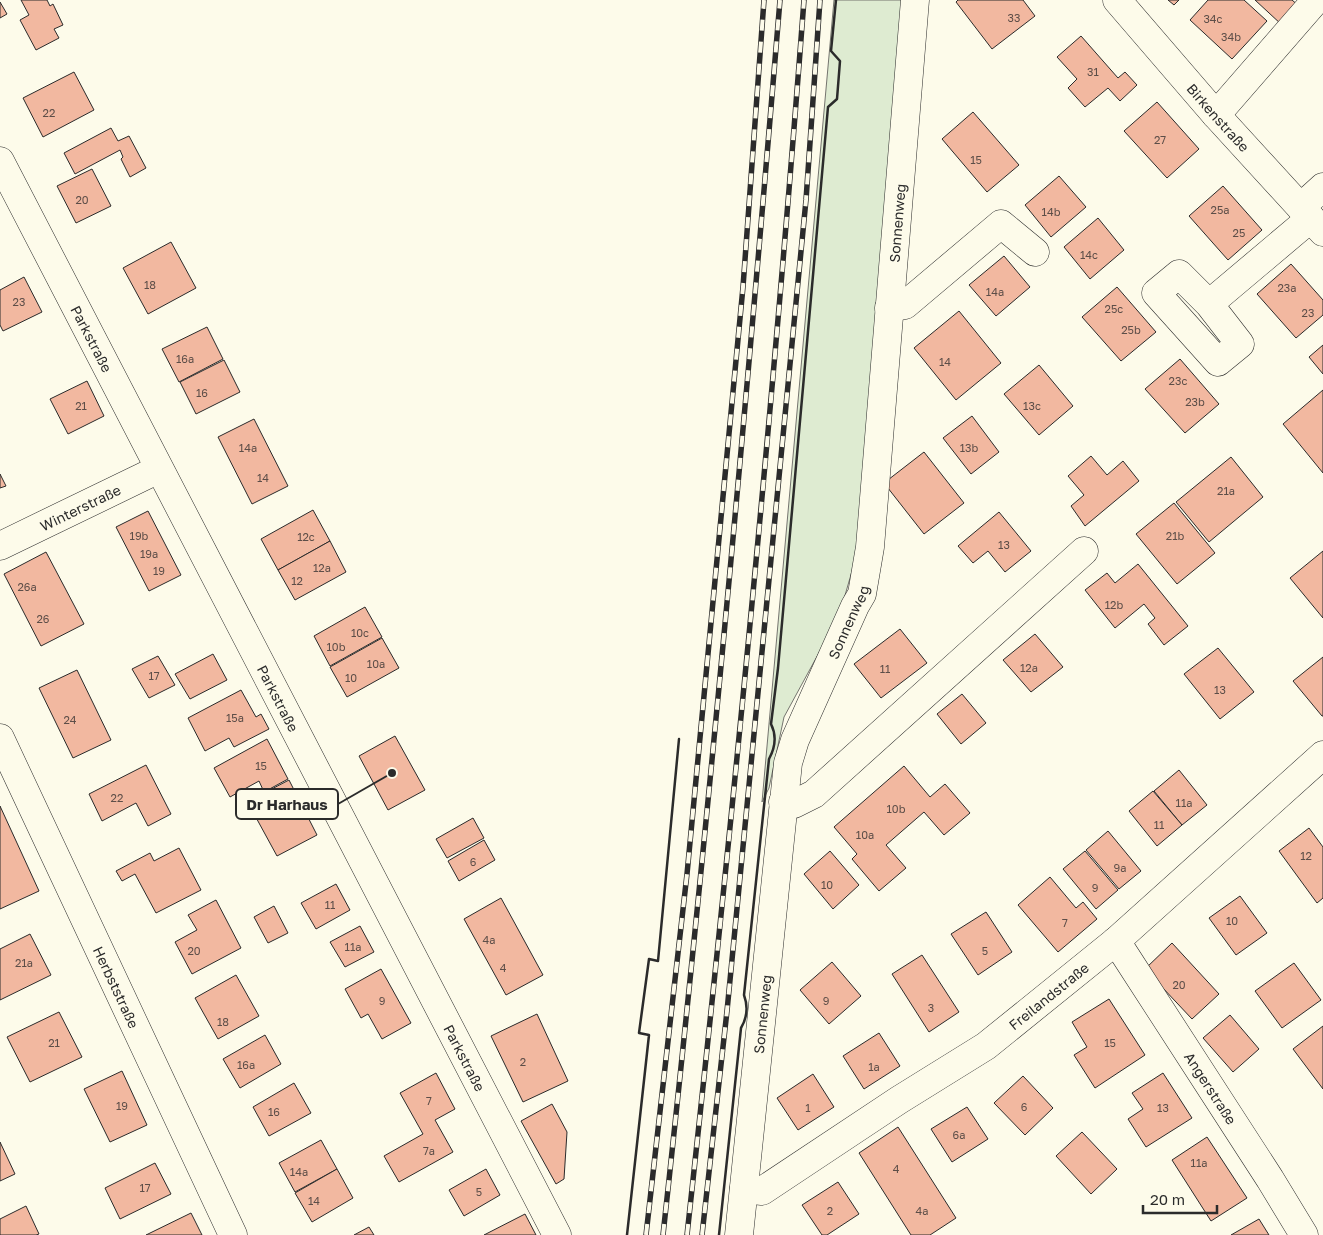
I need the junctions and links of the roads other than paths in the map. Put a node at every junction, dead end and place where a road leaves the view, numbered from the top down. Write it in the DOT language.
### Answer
graph roads {
  1 [pos="915,0"];
  2 [pos="1117,0"];
  3 [pos="1316,0"];
  4 [pos="1216,115"];
  5 [pos="0,161"];
  6 [pos="1323,187"];
  7 [pos="1312,219"];
  8 [pos="1035,252"];
  9 [pos="1209,304"];
  10 [pos="888,308"];
  11 [pos="159,469"];
  12 [pos="0,546"];
  13 [pos="1084,551"];
  14 [pos="0,738"];
  15 [pos="1323,755"];
  16 [pos="783,802"];
  17 [pos="1116,941"];
  18 [pos="744,1189"];
  19 [pos="233,1235"];
  20 [pos="558,1235"];
  21 [pos="739,1235"];
  22 [pos="1304,1235"];
  1 -- 10 [label="street, Sonnenweg"];
  2 -- 4 [label="street, Birkenstraße"];
  3 -- 4 [label="street"];
  4 -- 7 [label="street, Birkenstraße"];
  5 -- 11 [label="street, Parkstraße"];
  6 -- 7 [label="street"];
  7 -- 9 [label="street"];
  8 -- 10 [label="street"];
  10 -- 16 [label="street, Sonnenweg"];
  11 -- 12 [label="street, Winterstraße"];
  11 -- 20 [label="street, Parkstraße"];
  13 -- 16 [label="street"];
  14 -- 19 [label="street, Herbststraße"];
  15 -- 17 [label="street, Freilandstraße"];
  16 -- 18 [label="street, Sonnenweg"];
  17 -- 18 [label="street, Freilandstraße"];
  17 -- 22 [label="street, Angerstraße"];
  18 -- 21 [label="street, Sonnenweg"];
}
